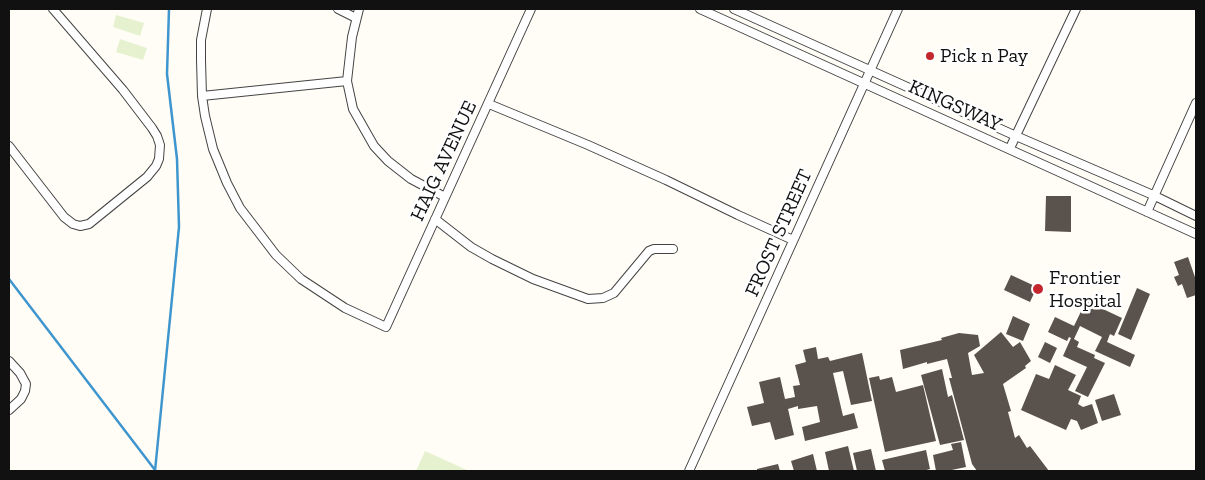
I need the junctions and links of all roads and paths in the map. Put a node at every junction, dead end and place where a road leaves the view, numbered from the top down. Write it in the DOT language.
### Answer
graph roads {
  1 [pos="53,9"];
  2 [pos="207,9"];
  3 [pos="338,9"];
  4 [pos="359,9"];
  5 [pos="532,9"];
  6 [pos="700,9"];
  7 [pos="734,9"];
  8 [pos="898,9"];
  9 [pos="1076,9"];
  10 [pos="356,18"];
  11 [pos="870,70"];
  12 [pos="347,81"];
  13 [pos="864,84"];
  14 [pos="202,96"];
  15 [pos="1196,103"];
  16 [pos="489,104"];
  17 [pos="1016,136"];
  18 [pos="9,146"];
  19 [pos="1010,148"];
  20 [pos="1153,195"];
  21 [pos="446,197"];
  22 [pos="1147,212"];
  23 [pos="1196,216"];
  24 [pos="435,219"];
  25 [pos="1196,234"];
  26 [pos="793,240"];
  27 [pos="673,249"];
  28 [pos="9,361"];
  29 [pos="9,410"];
  30 [pos="689,471"];
  1 -- 18 [label="street"];
  2 -- 14 [label="street"];
  3 -- 10 [label="street"];
  4 -- 10 [label="street"];
  5 -- 16 [label="street, HAIG AVENUE"];
  6 -- 13 [label="street, KINGSWAY"];
  7 -- 11 [label="street, KINGSWAY"];
  8 -- 11 [label="street, FROST STREET"];
  9 -- 17 [label="street"];
  10 -- 12 [label="street"];
  11 -- 13 [label="street, FROST STREET"];
  11 -- 17 [label="street, KINGSWAY"];
  12 -- 14 [label="street"];
  12 -- 21 [label="street"];
  13 -- 19 [label="street, KINGSWAY"];
  13 -- 26 [label="street, FROST STREET"];
  14 -- 24 [label="street, HAIG AVENUE"];
  15 -- 20 [label="street"];
  16 -- 21 [label="street, HAIG AVENUE"];
  16 -- 26 [label="street"];
  17 -- 19 [label="street"];
  17 -- 20 [label="street, KINGSWAY"];
  19 -- 22 [label="street, KINGSWAY"];
  20 -- 22 [label="street"];
  20 -- 23 [label="street, KINGSWAY"];
  21 -- 24 [label="street, HAIG AVENUE"];
  22 -- 25 [label="street, KINGSWAY"];
  24 -- 27 [label="street"];
  26 -- 30 [label="street, FROST STREET"];
  28 -- 29 [label="street"];
}
